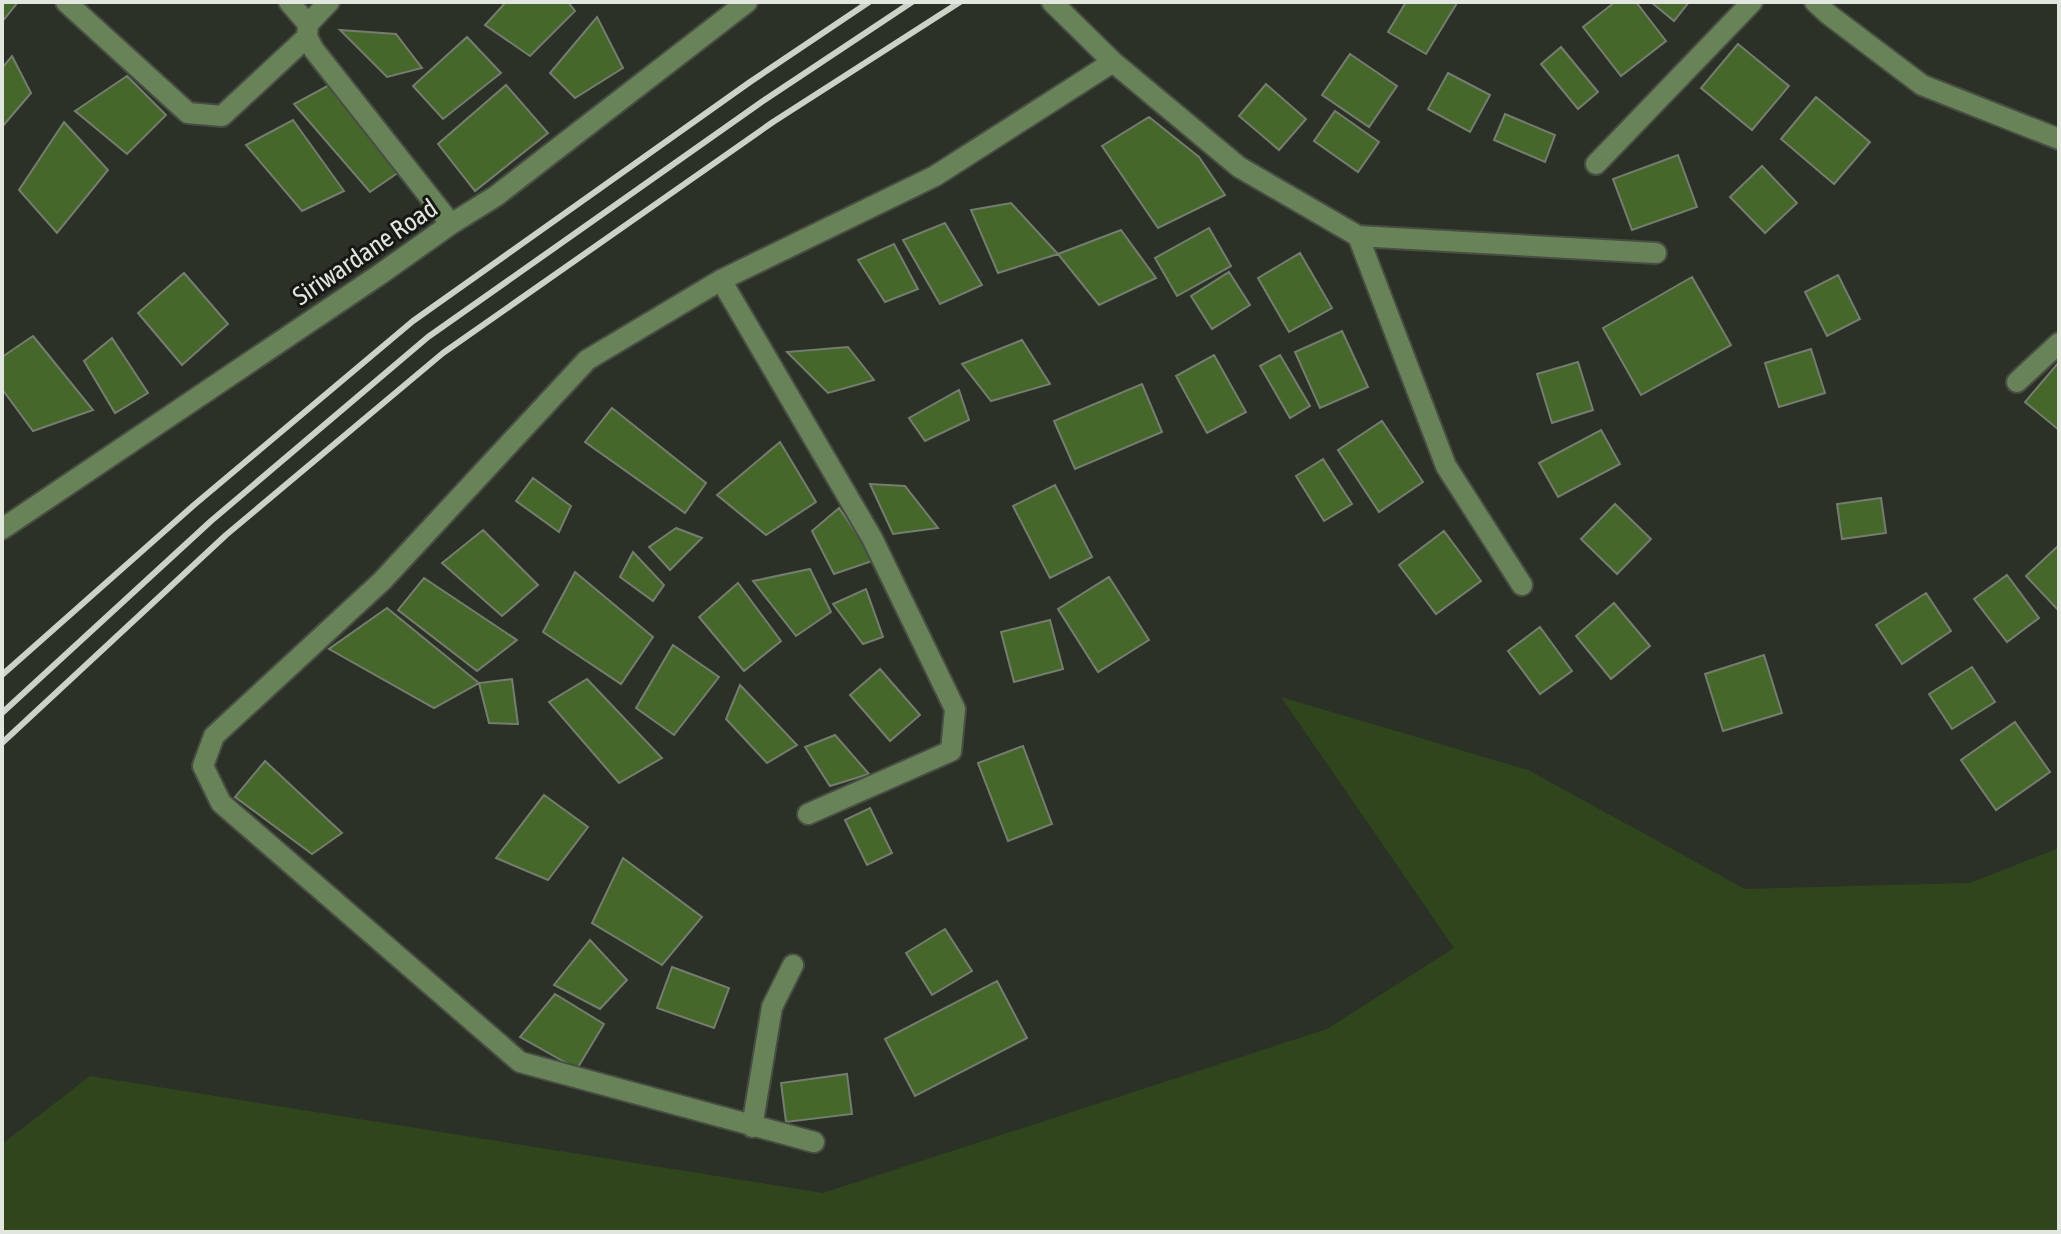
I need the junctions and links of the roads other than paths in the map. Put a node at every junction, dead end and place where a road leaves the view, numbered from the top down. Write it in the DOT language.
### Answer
graph roads {
  1 [pos="66,2"];
  2 [pos="289,2"];
  3 [pos="329,2"];
  4 [pos="747,2"];
  5 [pos="1752,2"];
  6 [pos="1063,5"];
  7 [pos="1826,6"];
  8 [pos="308,30"];
  9 [pos="1113,62"];
  10 [pos="2059,139"];
  11 [pos="1596,164"];
  12 [pos="451,224"];
  13 [pos="1358,236"];
  14 [pos="1656,253"];
  15 [pos="721,280"];
  16 [pos="2059,343"];
  17 [pos="2017,382"];
  18 [pos="2,529"];
  19 [pos="1522,585"];
  20 [pos="808,814"];
  21 [pos="793,965"];
  22 [pos="752,1127"];
  23 [pos="814,1142"];
  1 -- 8 [label="street"];
  2 -- 8 [label="street"];
  3 -- 8 [label="street"];
  4 -- 12 [label="street, Siriwardane Road"];
  5 -- 11 [label="street"];
  6 -- 9 [label="street"];
  7 -- 10 [label="street"];
  8 -- 12 [label="street"];
  9 -- 13 [label="street"];
  9 -- 15 [label="street"];
  12 -- 18 [label="street, Siriwardane Road"];
  13 -- 14 [label="street"];
  13 -- 19 [label="street"];
  15 -- 20 [label="street"];
  15 -- 22 [label="street"];
  16 -- 17 [label="street"];
  21 -- 22 [label="street"];
  22 -- 23 [label="street"];
}
